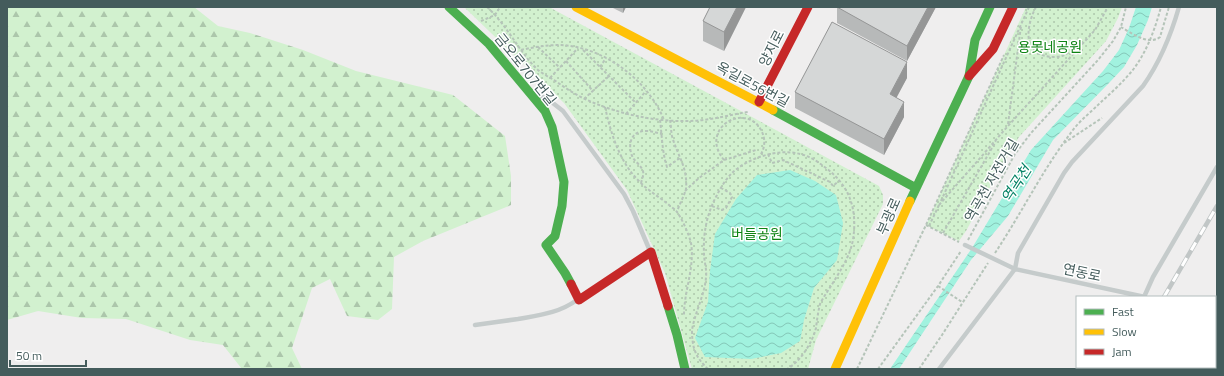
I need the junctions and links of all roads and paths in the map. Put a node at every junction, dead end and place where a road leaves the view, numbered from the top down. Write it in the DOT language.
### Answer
graph roads {
  1 [pos="449,7"];
  2 [pos="487,7"];
  3 [pos="500,7"];
  4 [pos="576,7"];
  5 [pos="808,7"];
  6 [pos="990,7"];
  7 [pos="1013,7"];
  8 [pos="1027,7"];
  9 [pos="1036,7"];
  10 [pos="1126,7"];
  11 [pos="1161,7"];
  12 [pos="1169,7"];
  13 [pos="1179,7"];
  14 [pos="1107,8"];
  15 [pos="496,15"];
  16 [pos="1022,22"];
  17 [pos="469,26"];
  18 [pos="1121,27"];
  19 [pos="1150,40"];
  20 [pos="1081,46"];
  21 [pos="538,47"];
  22 [pos="578,48"];
  23 [pos="582,49"];
  24 [pos="521,50"];
  25 [pos="606,58"];
  26 [pos="566,61"];
  27 [pos="600,66"];
  28 [pos="560,68"];
  29 [pos="609,76"];
  30 [pos="969,76"];
  31 [pos="550,78"];
  32 [pos="524,86"];
  33 [pos="593,91"];
  34 [pos="646,91"];
  35 [pos="584,99"];
  36 [pos="759,102"];
  37 [pos="636,103"];
  38 [pos="605,107"];
  39 [pos="748,112"];
  40 [pos="626,114"];
  41 [pos="1102,118"];
  42 [pos="660,120"];
  43 [pos="664,120"];
  44 [pos="670,120"];
  45 [pos="1008,126"];
  46 [pos="662,134"];
  47 [pos="998,137"];
  48 [pos="1063,144"];
  49 [pos="756,150"];
  50 [pos="768,154"];
  51 [pos="680,158"];
  52 [pos="760,158"];
  53 [pos="724,160"];
  54 [pos="1217,167"];
  55 [pos="840,180"];
  56 [pos="641,183"];
  57 [pos="721,188"];
  58 [pos="916,188"];
  59 [pos="686,191"];
  60 [pos="939,205"];
  61 [pos="712,206"];
  62 [pos="677,212"];
  63 [pos="926,224"];
  64 [pos="929,226"];
  65 [pos="943,233"];
  66 [pos="965,245"];
  67 [pos="650,252"];
  68 [pos="1015,269"];
  69 [pos="938,286"];
  70 [pos="1140,296"];
  71 [pos="1145,296"];
  72 [pos="579,300"];
  73 [pos="963,302"];
  74 [pos="684,321"];
  75 [pos="475,325"];
  76 [pos="685,369"];
  77 [pos="708,369"];
  78 [pos="787,369"];
  79 [pos="835,369"];
  80 [pos="857,369"];
  81 [pos="878,369"];
  82 [pos="919,369"];
  83 [pos="939,369"];
  1 -- 17 [label="street, 금오로707번길"];
  2 -- 15 [label="path"];
  3 -- 15 [label="path"];
  4 -- 36 [label="street, 옥길로56번길"];
  5 -- 36 [label="street, 양지로"];
  6 -- 30 [label="street, 부광로"];
  7 -- 30 [label="street, 부광로"];
  8 -- 16 [label="path"];
  8 -- 63 [label="path"];
  9 -- 20 [label="path"];
  10 -- 18 [label="path, 역곡천 자전거길"];
  11 -- 19 [label="path"];
  12 -- 19 [label="path"];
  13 -- 68 [label="lane"];
  14 -- 20 [label="path"];
  15 -- 17 [label="path"];
  15 -- 24 [label="path"];
  16 -- 45 [label="path"];
  16 -- 60 [label="path"];
  17 -- 32 [label="street, 금오로707번길"];
  18 -- 19 [label="path"];
  18 -- 66 [label="path, 역곡천 자전거길"];
  19 -- 48 [label="path"];
  20 -- 45 [label="path"];
  21 -- 22 [label="path"];
  21 -- 24 [label="path"];
  21 -- 28 [label="path"];
  22 -- 23 [label="path"];
  22 -- 26 [label="path"];
  23 -- 25 [label="path"];
  23 -- 27 [label="path"];
  24 -- 31 [label="path"];
  25 -- 27 [label="path"];
  25 -- 34 [label="path"];
  26 -- 28 [label="path"];
  26 -- 33 [label="path"];
  27 -- 29 [label="path"];
  28 -- 31 [label="path"];
  29 -- 33 [label="path"];
  29 -- 37 [label="path"];
  30 -- 58 [label="street, 부광로"];
  31 -- 35 [label="path"];
  32 -- 67 [label="lane"];
  32 -- 72 [label="street, 금오로707번길"];
  33 -- 35 [label="path"];
  34 -- 37 [label="path"];
  34 -- 43 [label="path"];
  35 -- 38 [label="path"];
  36 -- 58 [label="street, 옥길로56번길"];
  37 -- 40 [label="path"];
  38 -- 40 [label="path"];
  38 -- 56 [label="path"];
  39 -- 44 [label="path"];
  40 -- 42 [label="path"];
  41 -- 48 [label="path"];
  42 -- 43 [label="path"];
  42 -- 46 [label="path"];
  43 -- 44 [label="path"];
  44 -- 51 [label="path"];
  45 -- 47 [label="path"];
  46 -- 51 [label="path"];
  46 -- 56 [label="path"];
  47 -- 60 [label="path"];
  47 -- 65 [label="path"];
  48 -- 73 [label="path"];
  49 -- 53 [label="path"];
  50 -- 52 [label="path"];
  50 -- 55 [label="path"];
  50 -- 55 [label="path"];
  51 -- 59 [label="path"];
  52 -- 53 [label="path"];
  52 -- 57 [label="path"];
  53 -- 59 [label="path"];
  54 -- 71 [label="lane"];
  55 -- 78 [label="path"];
  56 -- 62 [label="path"];
  57 -- 61 [label="path"];
  57 -- 61 [label="path"];
  58 -- 79 [label="street, 부광로"];
  59 -- 62 [label="path"];
  60 -- 64 [label="path"];
  61 -- 77 [label="path"];
  62 -- 74 [label="path"];
  63 -- 64 [label="path"];
  63 -- 80 [label="path"];
  64 -- 65 [label="path"];
  65 -- 66 [label="path"];
  66 -- 68 [label="lane, 연동로, bridge"];
  66 -- 69 [label="path, 역곡천 자전거길"];
  67 -- 72 [label="street"];
  67 -- 76 [label="street"];
  68 -- 70 [label="lane, 연동로"];
  68 -- 83 [label="lane"];
  69 -- 73 [label="path"];
  69 -- 81 [label="path, 역곡천 자전거길"];
  72 -- 75 [label="lane"];
  73 -- 82 [label="path"];
}
